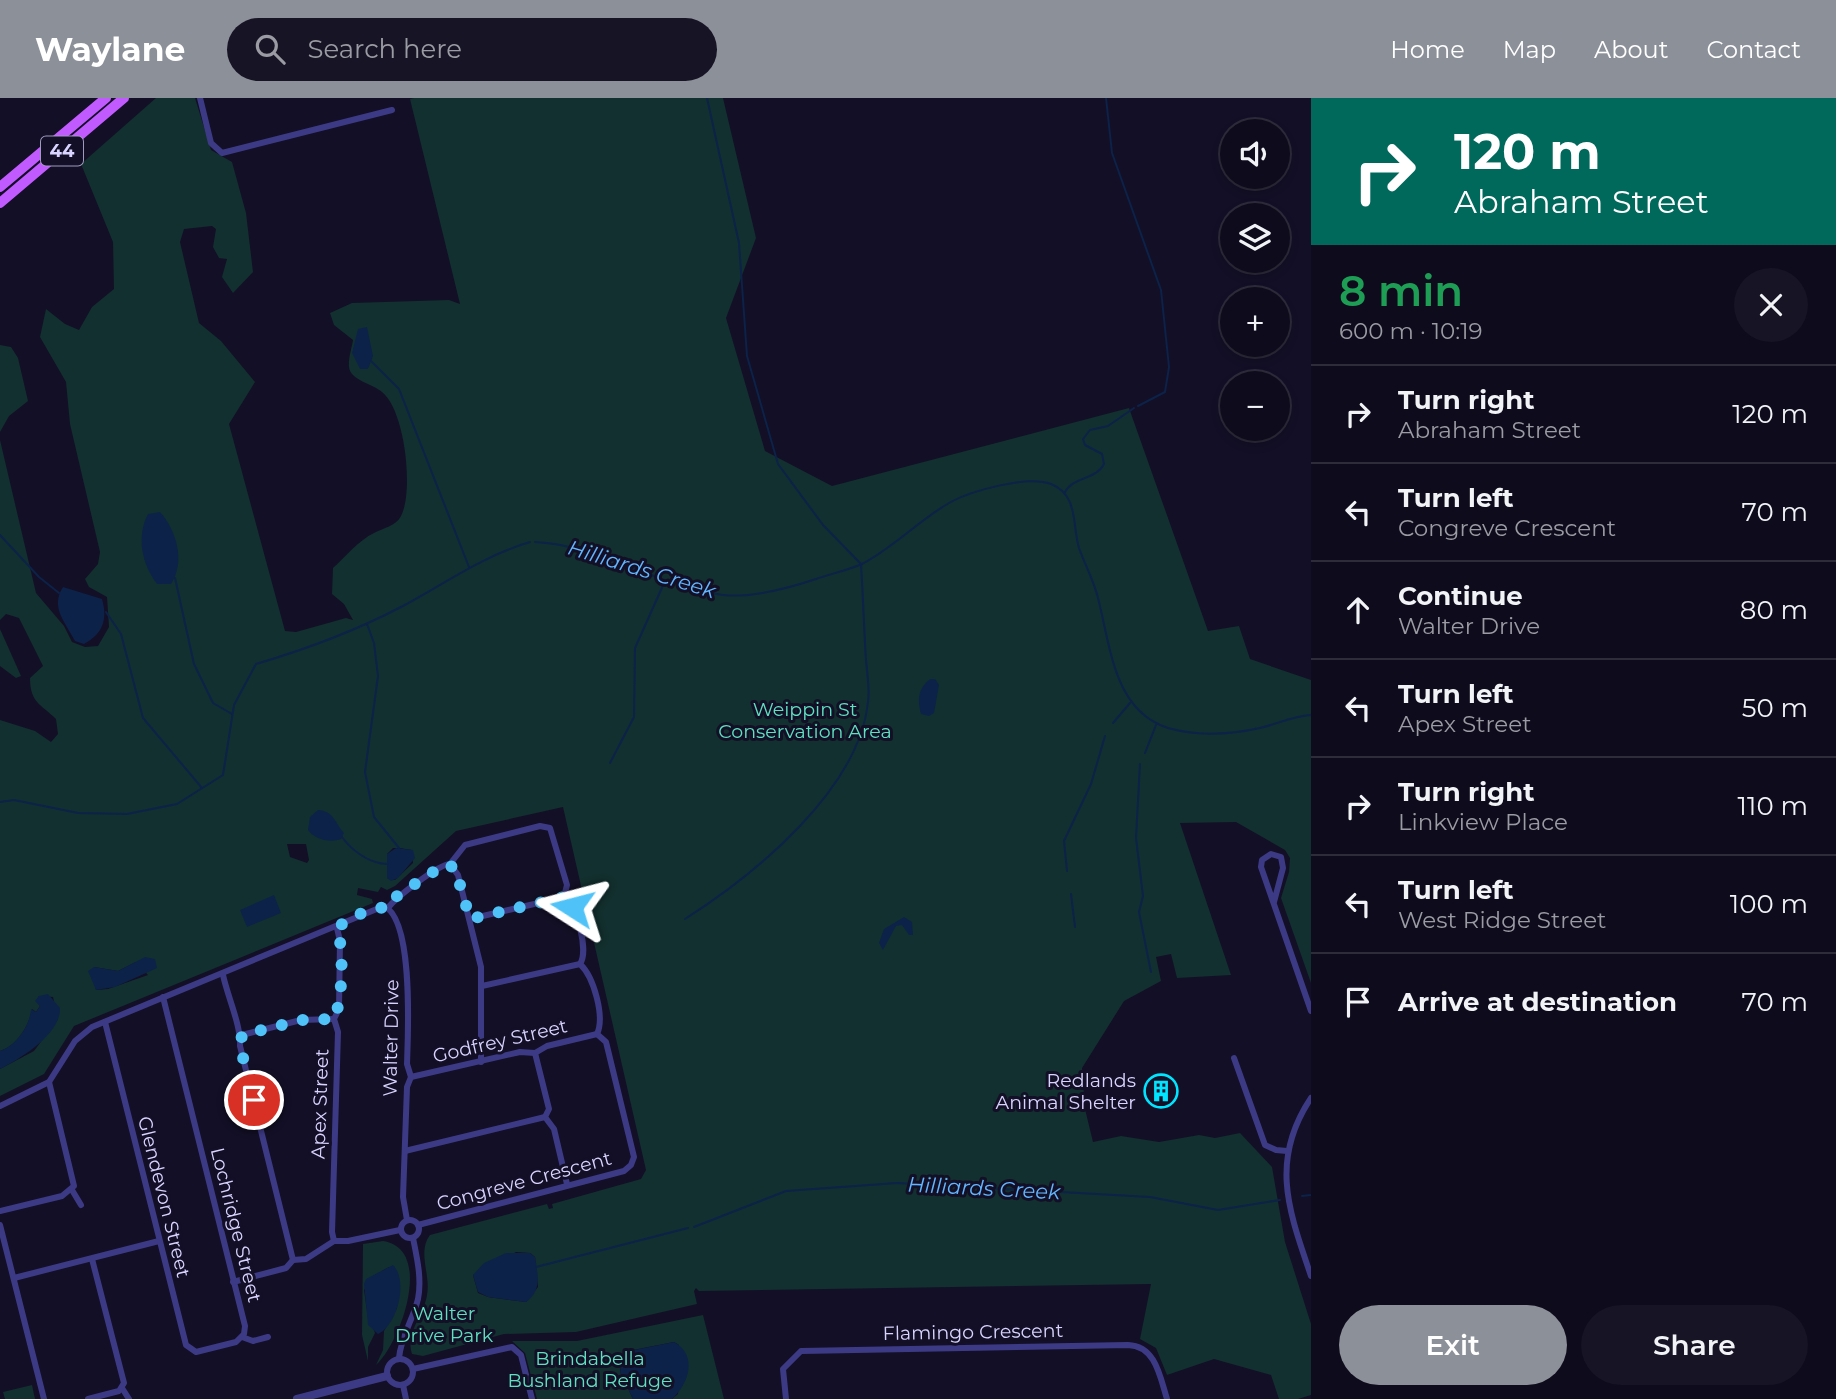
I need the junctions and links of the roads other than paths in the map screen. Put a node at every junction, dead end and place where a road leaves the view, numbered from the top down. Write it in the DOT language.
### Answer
graph roads {
  1 [pos="106,98"];
  2 [pos="124,98"];
  3 [pos="200,98"];
  4 [pos="392,110"];
  5 [pos="0,187"];
  6 [pos="0,203"];
  7 [pos="450,864"];
  8 [pos="564,897"];
  9 [pos="1274,902"];
  10 [pos="388,908"];
  11 [pos="470,919"];
  12 [pos="337,928"];
  13 [pos="580,964"];
  14 [pos="223,975"];
  15 [pos="482,986"];
  16 [pos="163,997"];
  17 [pos="1311,1011"];
  18 [pos="334,1019"];
  19 [pos="105,1022"];
  20 [pos="597,1034"];
  21 [pos="242,1035"];
  22 [pos="535,1053"];
  23 [pos="1234,1058"];
  24 [pos="481,1062"];
  25 [pos="411,1077"];
  26 [pos="49,1082"];
  27 [pos="1311,1098"];
  28 [pos="0,1106"];
  29 [pos="545,1117"];
  30 [pos="405,1151"];
  31 [pos="1287,1151"];
  32 [pos="567,1184"];
  33 [pos="72,1190"];
  34 [pos="81,1205"];
  35 [pos="0,1211"];
  36 [pos="407,1220"];
  37 [pos="0,1225"];
  38 [pos="418,1225"];
  39 [pos="401,1230"];
  40 [pos="413,1238"];
  41 [pos="159,1241"];
  42 [pos="334,1241"];
  43 [pos="92,1259"];
  44 [pos="293,1259"];
  45 [pos="1311,1276"];
  46 [pos="14,1279"];
  47 [pos="233,1282"];
  48 [pos="242,1338"];
  49 [pos="268,1338"];
  50 [pos="400,1358"];
  51 [pos="413,1369"];
  52 [pos="387,1376"];
  53 [pos="402,1385"];
  54 [pos="122,1388"];
  55 [pos="44,1399"];
  56 [pos="88,1399"];
  57 [pos="129,1399"];
  58 [pos="297,1399"];
  59 [pos="406,1399"];
  60 [pos="532,1399"];
  61 [pos="786,1399"];
  62 [pos="1167,1399"];
  1 -- 5 [label="main road, 44"];
  2 -- 6 [label="main road, 44"];
  3 -- 4 [label="street"];
  7 -- 8 [label="street, Congreve Crescent"];
  7 -- 10 [label="street, Congreve Crescent"];
  7 -- 11 [label="street"];
  8 -- 11 [label="street"];
  8 -- 13 [label="street, Congreve Crescent"];
  9 -- 9 [label="street"];
  9 -- 17 [label="street"];
  10 -- 12 [label="street"];
  10 -- 25 [label="street, Walter Drive"];
  11 -- 15 [label="street"];
  12 -- 14 [label="street"];
  12 -- 18 [label="street, Apex Street"];
  13 -- 15 [label="street"];
  13 -- 20 [label="street, Congreve Crescent"];
  14 -- 16 [label="street"];
  14 -- 21 [label="street"];
  15 -- 24 [label="street"];
  16 -- 19 [label="street"];
  16 -- 47 [label="street, Lochridge Street"];
  18 -- 21 [label="street"];
  18 -- 42 [label="street, Apex Street"];
  19 -- 26 [label="street"];
  19 -- 41 [label="street, Glendevon Street"];
  20 -- 22 [label="street, Godfrey Street"];
  20 -- 32 [label="street, Congreve Crescent"];
  21 -- 44 [label="street"];
  22 -- 24 [label="street, Godfrey Street"];
  22 -- 29 [label="street"];
  23 -- 31 [label="street"];
  24 -- 25 [label="street, Godfrey Street"];
  25 -- 30 [label="street, Walter Drive"];
  26 -- 28 [label="street"];
  26 -- 33 [label="street"];
  27 -- 31 [label="street"];
  29 -- 30 [label="street"];
  29 -- 32 [label="street"];
  30 -- 36 [label="street, Walter Drive"];
  31 -- 45 [label="street"];
  32 -- 38 [label="street, Congreve Crescent"];
  33 -- 34 [label="street"];
  33 -- 35 [label="street"];
  36 -- 38 [label="street"];
  36 -- 39 [label="street"];
  37 -- 46 [label="street"];
  38 -- 40 [label="street"];
  39 -- 40 [label="street"];
  39 -- 42 [label="street"];
  40 -- 50 [label="street"];
  41 -- 43 [label="street"];
  41 -- 48 [label="street, Glendevon Street"];
  42 -- 44 [label="street"];
  43 -- 46 [label="street"];
  43 -- 54 [label="street"];
  44 -- 47 [label="street"];
  46 -- 55 [label="street"];
  47 -- 48 [label="street, Lochridge Street"];
  48 -- 49 [label="street"];
  50 -- 51 [label="street"];
  50 -- 52 [label="street"];
  51 -- 53 [label="street"];
  51 -- 60 [label="street"];
  52 -- 53 [label="street"];
  52 -- 58 [label="street"];
  53 -- 59 [label="street"];
  54 -- 56 [label="street"];
  54 -- 57 [label="street"];
  61 -- 62 [label="street, Flamingo Crescent"];
}
